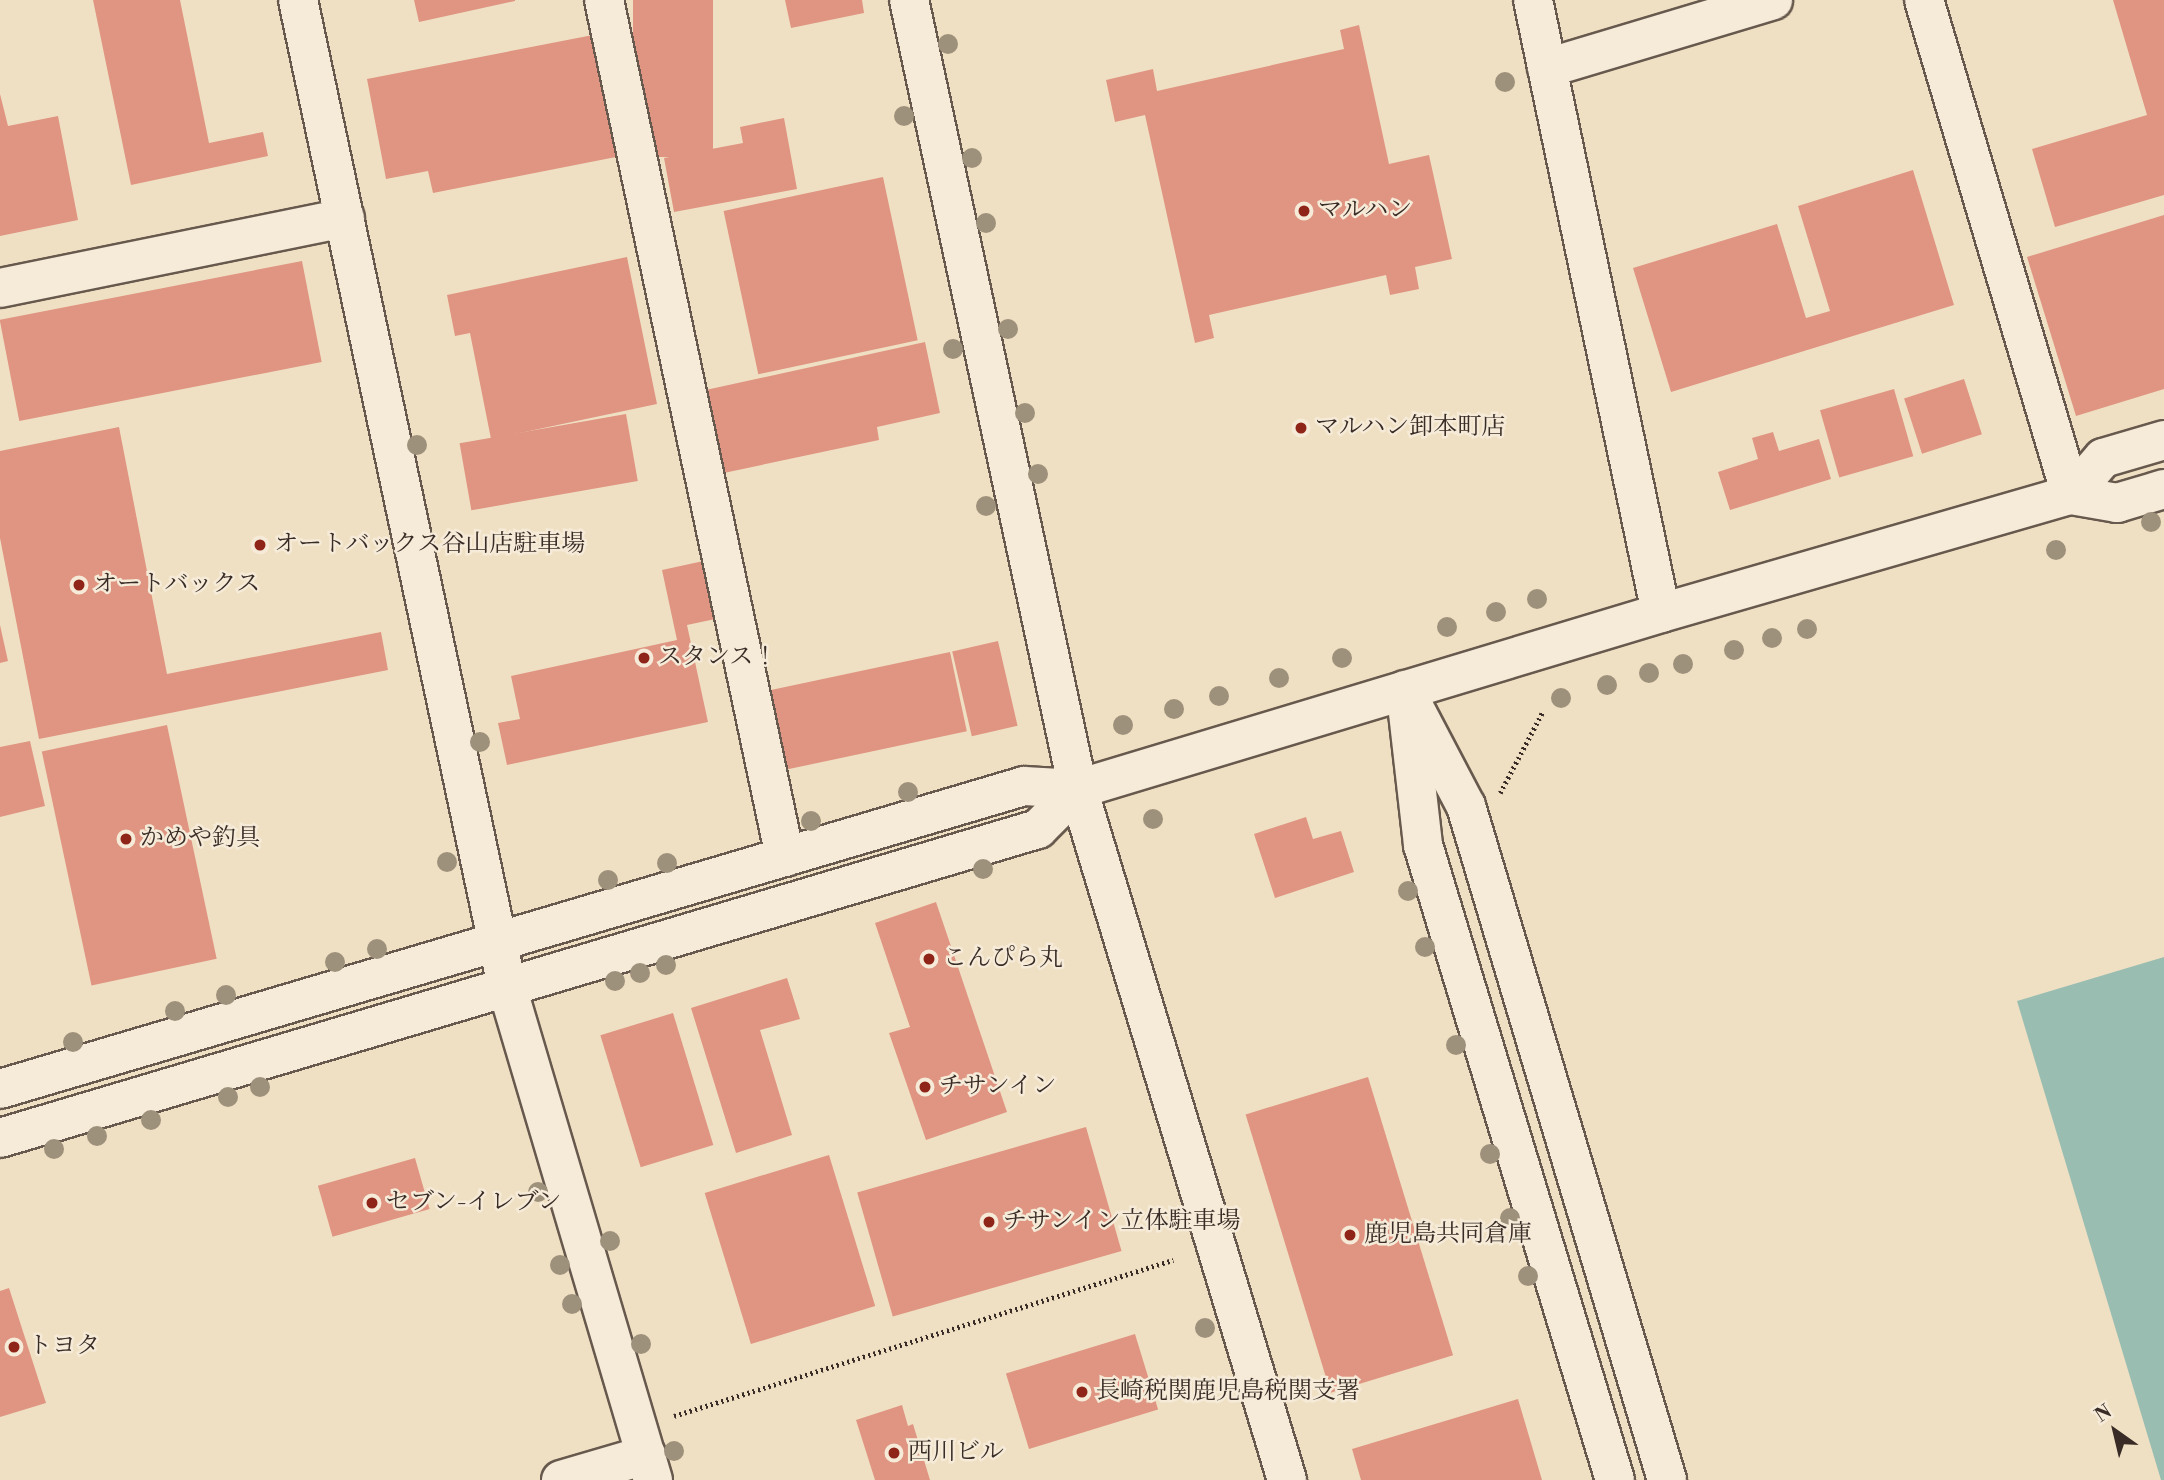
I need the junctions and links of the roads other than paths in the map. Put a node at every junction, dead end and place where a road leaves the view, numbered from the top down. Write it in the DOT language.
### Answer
graph roads {
  1 [pos="298,0"];
  2 [pos="604,0"];
  3 [pos="909,0"];
  4 [pos="1534,0"];
  5 [pos="1773,0"];
  6 [pos="1924,0"];
  7 [pos="1548,68"];
  8 [pos="345,218"];
  9 [pos="0,288"];
  10 [pos="2164,440"];
  11 [pos="2164,489"];
  12 [pos="2071,495"];
  13 [pos="1661,613"];
  14 [pos="1405,690"];
  15 [pos="1078,789"];
  16 [pos="785,857"];
  17 [pos="497,942"];
  18 [pos="507,987"];
  19 [pos="0,1089"];
  20 [pos="0,1138"];
  21 [pos="649,1468"];
  22 [pos="561,1480"];
  23 [pos="1287,1480"];
  24 [pos="1615,1480"];
  25 [pos="1667,1480"];
  1 -- 8 [label="street"];
  2 -- 16 [label="street"];
  3 -- 15 [label="street"];
  4 -- 7 [label="street"];
  5 -- 7 [label="street"];
  6 -- 12 [label="street"];
  7 -- 13 [label="street"];
  8 -- 9 [label="street"];
  8 -- 17 [label="street"];
  10 -- 12 [label="street"];
  11 -- 12 [label="street"];
  12 -- 13 [label="street"];
  13 -- 14 [label="street"];
  14 -- 15 [label="street"];
  14 -- 24 [label="street"];
  14 -- 25 [label="street"];
  15 -- 16 [label="street"];
  15 -- 18 [label="street"];
  15 -- 23 [label="street"];
  16 -- 17 [label="street"];
  17 -- 18 [label="street"];
  17 -- 19 [label="street"];
  18 -- 20 [label="street"];
  18 -- 21 [label="street"];
  21 -- 22 [label="street"];
}
